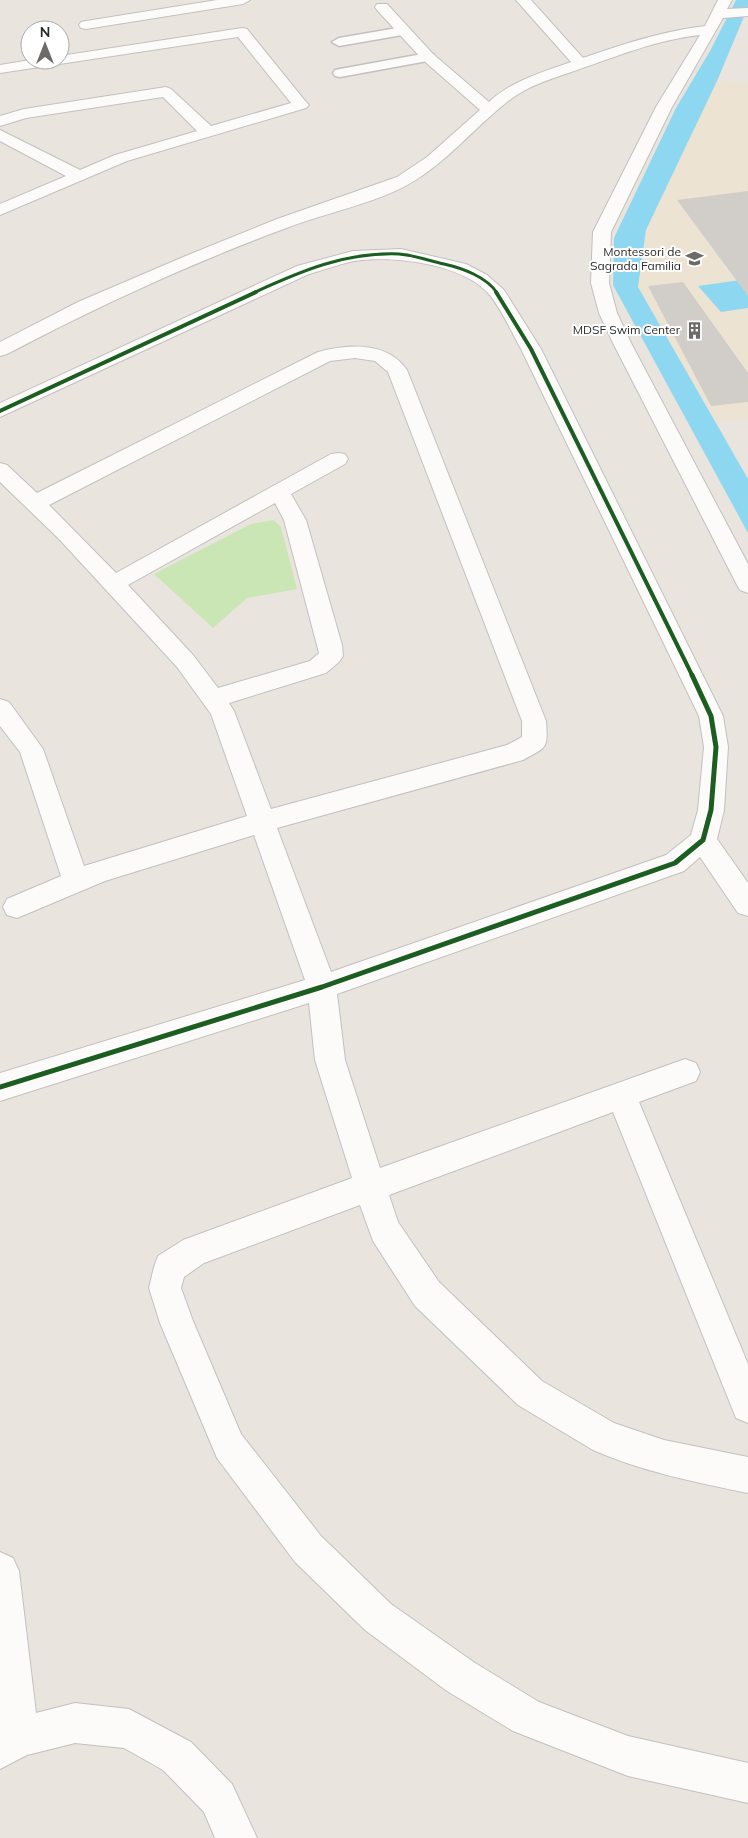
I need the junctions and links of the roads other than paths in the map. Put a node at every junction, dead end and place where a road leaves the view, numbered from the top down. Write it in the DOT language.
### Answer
graph roads {
  1 [pos="243,0"];
  2 [pos="523,0"];
  3 [pos="382,8"];
  4 [pos="748,12"];
  5 [pos="717,15"];
  6 [pos="86,26"];
  7 [pos="404,32"];
  8 [pos="339,42"];
  9 [pos="428,57"];
  10 [pos="70,58"];
  11 [pos="580,63"];
  12 [pos="20,66"];
  13 [pos="0,69"];
  14 [pos="340,73"];
  15 [pos="488,109"];
  16 [pos="0,122"];
  17 [pos="208,132"];
  18 [pos="0,135"];
  19 [pos="79,176"];
  20 [pos="0,210"];
  21 [pos="0,350"];
  22 [pos="0,411"];
  23 [pos="338,459"];
  24 [pos="0,470"];
  25 [pos="279,492"];
  26 [pos="35,503"];
  27 [pos="114,584"];
  28 [pos="748,585"];
  29 [pos="213,700"];
  30 [pos="0,708"];
  31 [pos="262,822"];
  32 [pos="703,840"];
  33 [pos="76,882"];
  34 [pos="748,905"];
  35 [pos="17,906"];
  36 [pos="322,988"];
  37 [pos="686,1072"];
  38 [pos="0,1087"];
  39 [pos="620,1095"];
  40 [pos="370,1187"];
  41 [pos="748,1406"];
  42 [pos="748,1475"];
  43 [pos="0,1571"];
  44 [pos="9,1743"];
  45 [pos="748,1783"];
  46 [pos="236,1838"];
  1 -- 6 [label="street"];
  2 -- 11 [label="street"];
  3 -- 7 [label="street"];
  4 -- 5 [label="street"];
  5 -- 11 [label="street"];
  5 -- 28 [label="street"];
  7 -- 8 [label="lane"];
  7 -- 9 [label="street"];
  9 -- 14 [label="lane"];
  9 -- 15 [label="street"];
  10 -- 17 [label="street"];
  11 -- 15 [label="street"];
  12 -- 13 [label="street"];
  15 -- 21 [label="street"];
  16 -- 17 [label="street"];
  17 -- 19 [label="street"];
  18 -- 19 [label="street"];
  19 -- 20 [label="street"];
  22 -- 32 [label="street"];
  23 -- 25 [label="street"];
  24 -- 26 [label="street"];
  25 -- 27 [label="street"];
  25 -- 29 [label="street"];
  26 -- 27 [label="street"];
  26 -- 31 [label="street"];
  27 -- 29 [label="street"];
  29 -- 31 [label="street"];
  30 -- 33 [label="street"];
  31 -- 33 [label="street"];
  31 -- 36 [label="street"];
  32 -- 34 [label="street"];
  32 -- 36 [label="street"];
  33 -- 35 [label="street"];
  36 -- 38 [label="street"];
  36 -- 40 [label="street"];
  37 -- 39 [label="street"];
  39 -- 40 [label="street"];
  39 -- 41 [label="street"];
  40 -- 42 [label="street"];
  40 -- 45 [label="street"];
  43 -- 44 [label="street"];
  44 -- 46 [label="street"];
}
